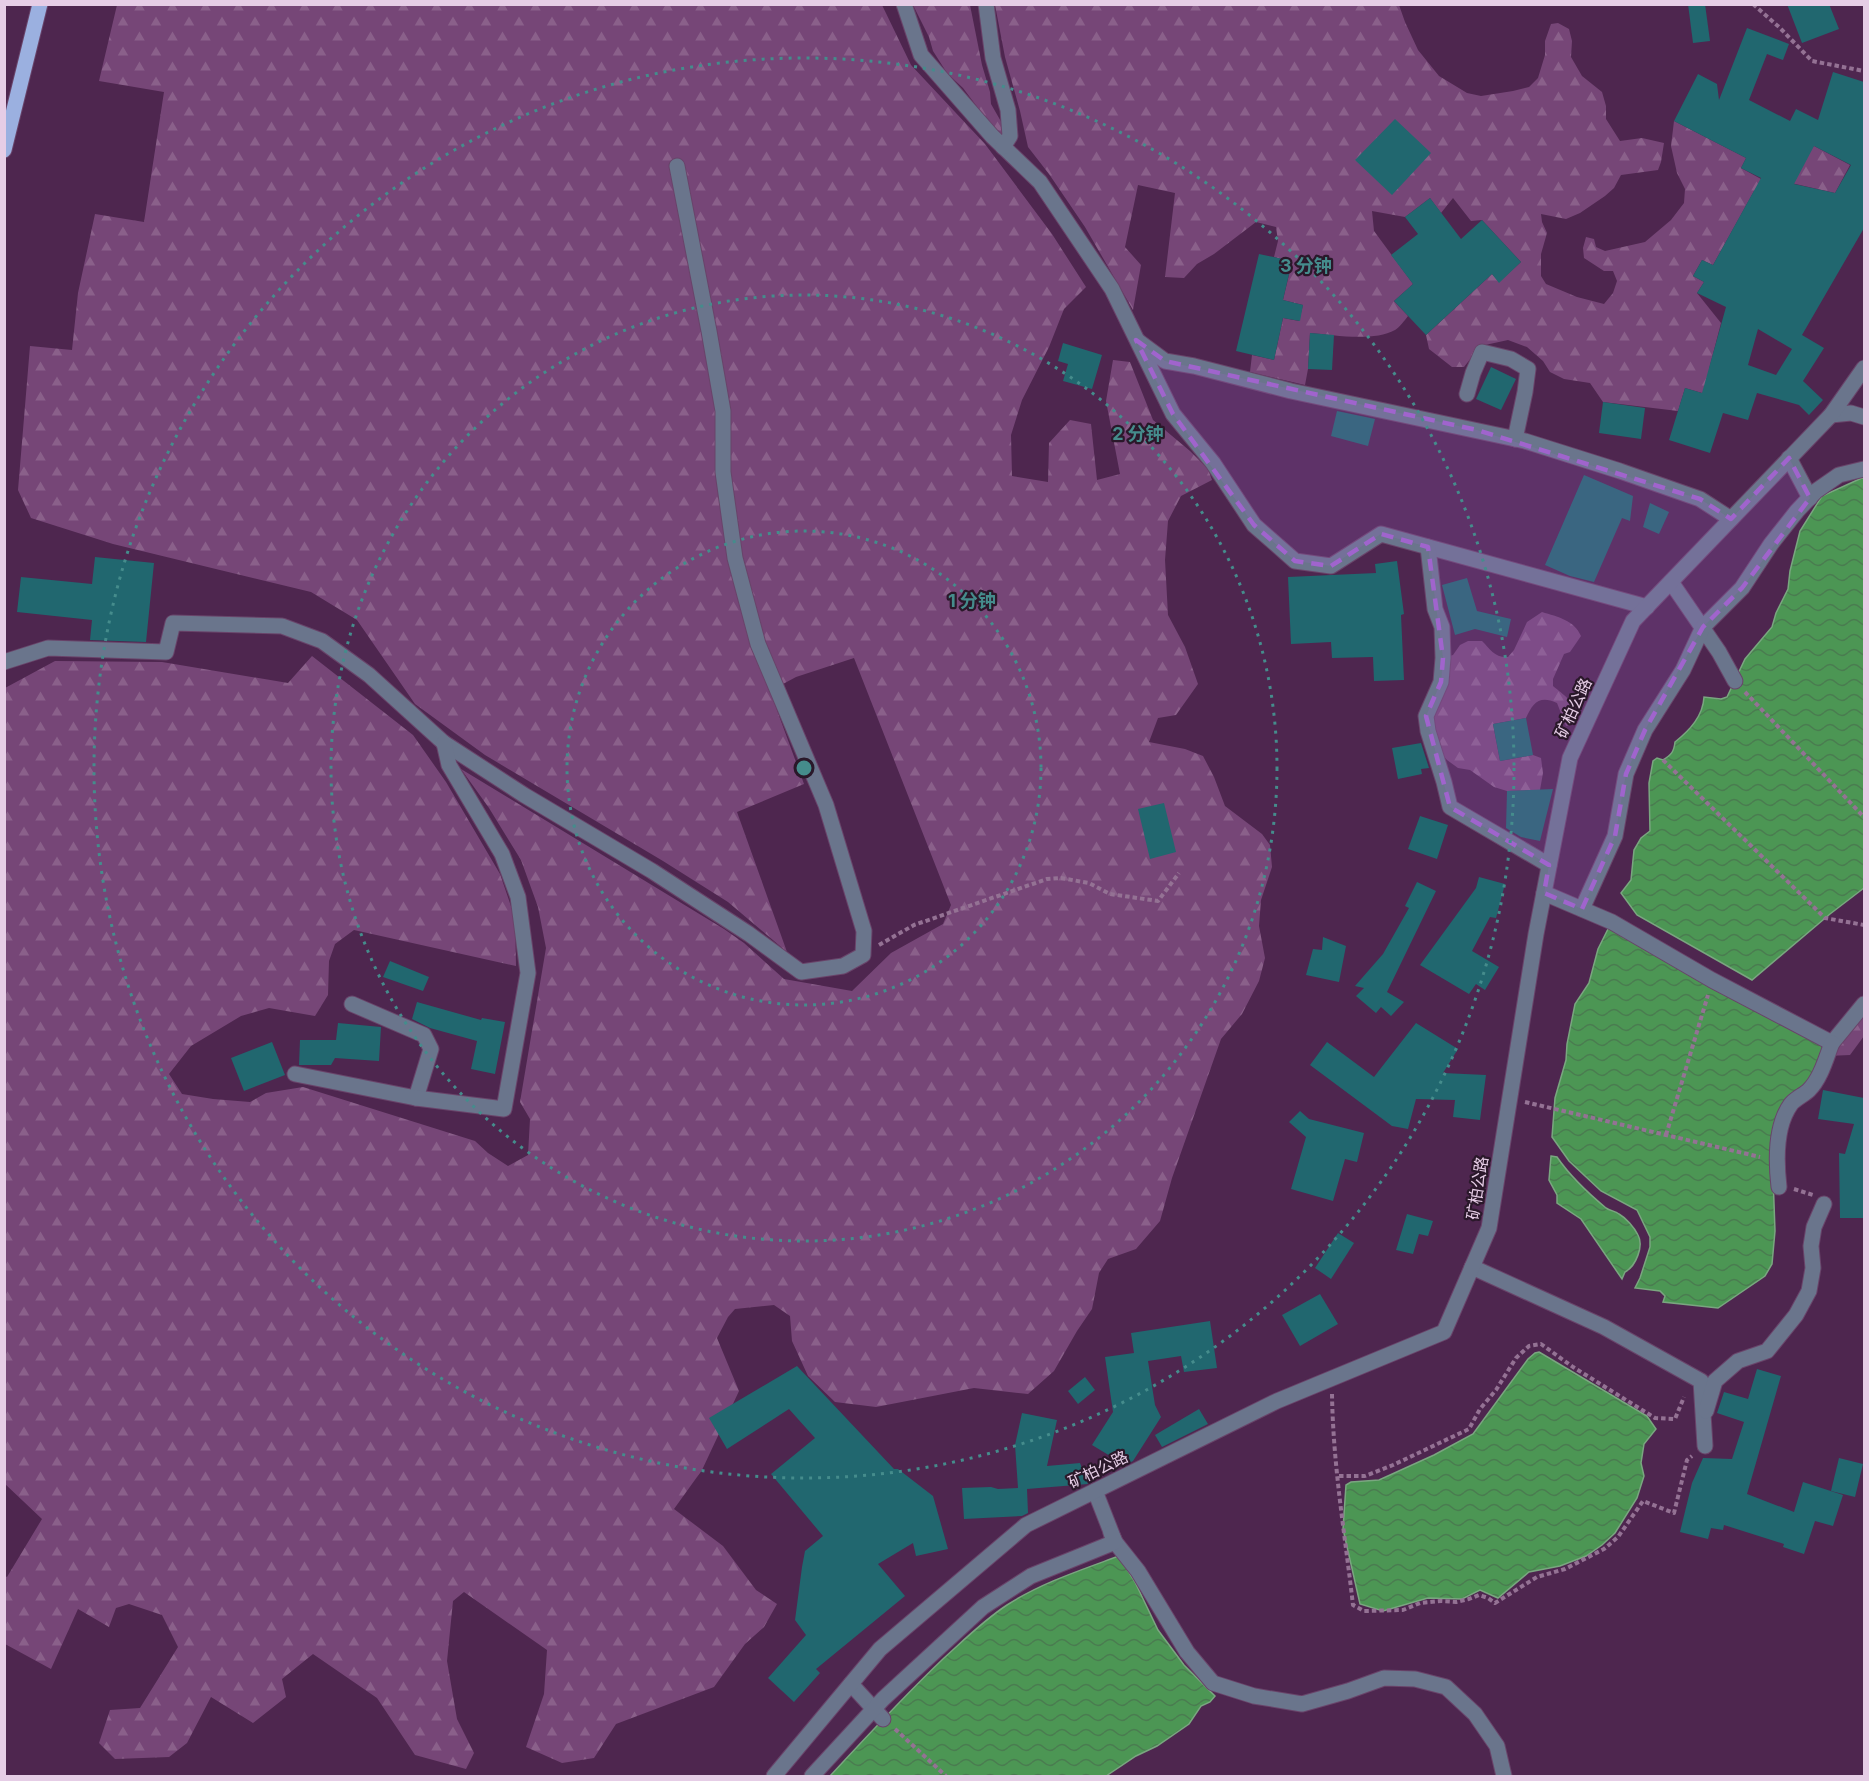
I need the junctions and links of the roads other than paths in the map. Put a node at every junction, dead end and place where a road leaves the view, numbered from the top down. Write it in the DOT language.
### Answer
graph roads {
  1 [pos="40,4"];
  2 [pos="904,4"];
  3 [pos="986,4"];
  4 [pos="1003,147"];
  5 [pos="4,150"];
  6 [pos="677,166"];
  7 [pos="1136,340"];
  8 [pos="1864,368"];
  9 [pos="1467,394"];
  10 [pos="1831,415"];
  11 [pos="1864,417"];
  12 [pos="1515,439"];
  13 [pos="1790,458"];
  14 [pos="1864,469"];
  15 [pos="1810,498"];
  16 [pos="1731,519"];
  17 [pos="1428,547"];
  18 [pos="1671,582"];
  19 [pos="1647,607"];
  20 [pos="1703,627"];
  21 [pos="4,662"];
  22 [pos="1735,681"];
  23 [pos="444,743"];
  24 [pos="1549,865"];
  25 [pos="1544,893"];
  26 [pos="1582,909"];
  27 [pos="352,1004"];
  28 [pos="1864,1004"];
  29 [pos="1832,1043"];
  30 [pos="295,1074"];
  31 [pos="416,1098"];
  32 [pos="1779,1187"];
  33 [pos="1824,1204"];
  34 [pos="1472,1267"];
  35 [pos="1703,1420"];
  36 [pos="1705,1446"];
  37 [pos="1095,1491"];
  38 [pos="1115,1542"];
  39 [pos="851,1684"];
  40 [pos="879,1714"];
  41 [pos="774,1776"];
  42 [pos="812,1776"];
  43 [pos="1504,1776"];
  1 -- 5 [label="main road"];
  2 -- 4 [label="street"];
  3 -- 4 [label="street"];
  4 -- 7 [label="street"];
  6 -- 23 [label="street"];
  7 -- 12 [label="street"];
  7 -- 17 [label="street"];
  8 -- 10 [label="street, 矿柏公路"];
  9 -- 12 [label="street"];
  10 -- 11 [label="street"];
  10 -- 13 [label="street, 矿柏公路"];
  12 -- 16 [label="street"];
  13 -- 15 [label="street"];
  13 -- 16 [label="street, 矿柏公路"];
  14 -- 15 [label="street"];
  15 -- 20 [label="street"];
  16 -- 18 [label="street, 矿柏公路"];
  17 -- 19 [label="street"];
  17 -- 24 [label="street"];
  18 -- 19 [label="street, 矿柏公路"];
  18 -- 20 [label="street"];
  19 -- 24 [label="street, 矿柏公路"];
  20 -- 22 [label="street"];
  20 -- 26 [label="street"];
  21 -- 23 [label="street"];
  23 -- 31 [label="street"];
  24 -- 25 [label="street, 矿柏公路"];
  25 -- 26 [label="street"];
  25 -- 34 [label="street, 矿柏公路"];
  26 -- 29 [label="street"];
  27 -- 31 [label="street"];
  28 -- 29 [label="street"];
  29 -- 32 [label="street"];
  30 -- 31 [label="street"];
  33 -- 35 [label="street"];
  34 -- 35 [label="street"];
  34 -- 37 [label="street, 矿柏公路"];
  35 -- 36 [label="street"];
  37 -- 38 [label="street"];
  37 -- 39 [label="street, 矿柏公路"];
  38 -- 40 [label="street"];
  38 -- 43 [label="street"];
  39 -- 40 [label="street"];
  39 -- 41 [label="street, 矿柏公路"];
  40 -- 42 [label="street"];
}
